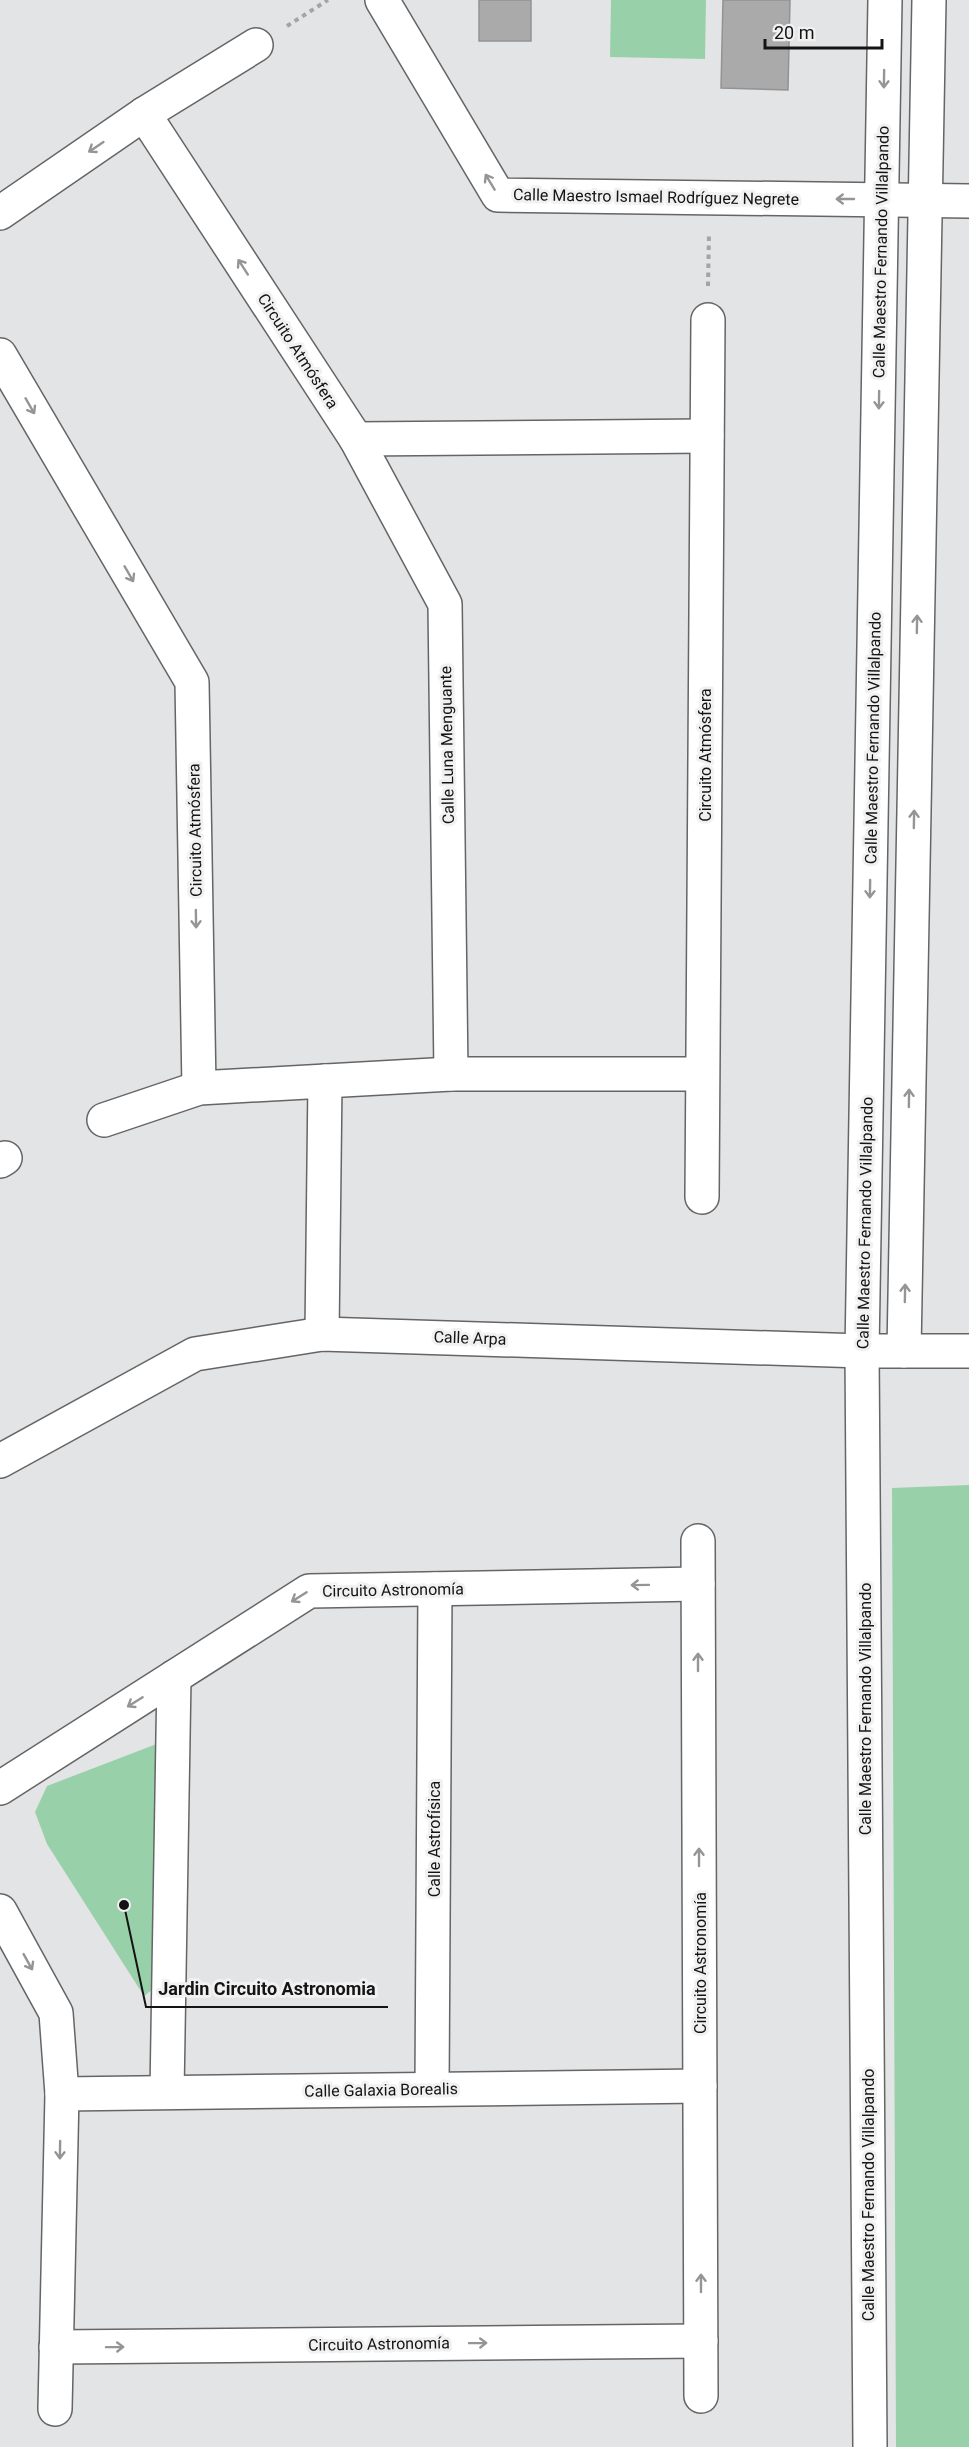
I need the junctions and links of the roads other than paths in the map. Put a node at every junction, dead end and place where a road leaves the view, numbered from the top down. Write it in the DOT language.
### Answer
graph roads {
  1 [pos="382,0"];
  2 [pos="885,0"];
  3 [pos="928,0"];
  4 [pos="256,45"];
  5 [pos="144,114"];
  6 [pos="882,199"];
  7 [pos="925,201"];
  8 [pos="969,201"];
  9 [pos="0,213"];
  10 [pos="708,320"];
  11 [pos="0,355"];
  12 [pos="707,436"];
  13 [pos="356,439"];
  14 [pos="451,1074"];
  15 [pos="702,1074"];
  16 [pos="325,1081"];
  17 [pos="199,1088"];
  18 [pos="104,1120"];
  19 [pos="702,1197"];
  20 [pos="322,1334"];
  21 [pos="862,1351"];
  22 [pos="904,1351"];
  23 [pos="969,1351"];
  24 [pos="0,1461"];
  25 [pos="698,1541"];
  26 [pos="698,1584"];
  27 [pos="435,1589"];
  28 [pos="174,1677"];
  29 [pos="0,1788"];
  30 [pos="0,1911"];
  31 [pos="700,2086"];
  32 [pos="432,2089"];
  33 [pos="167,2092"];
  34 [pos="62,2094"];
  35 [pos="701,2341"];
  36 [pos="56,2347"];
  37 [pos="701,2396"];
  38 [pos="55,2409"];
  39 [pos="870,2447"];
  6 -- 1 [label="street, Calle Maestro Ismael Rodríguez Negrete, one-way"];
  2 -- 6 [label="street, Calle Maestro Fernando Villalpando, one-way"];
  3 -- 7 [label="street"];
  4 -- 5 [label="street"];
  5 -- 9 [label="street, one-way"];
  13 -- 5 [label="street, Circuito Atmósfera, one-way"];
  6 -- 7 [label="street, Calle Maestro Ismael Rodríguez Negrete"];
  6 -- 21 [label="street, Calle Maestro Fernando Villalpando, one-way"];
  7 -- 8 [label="street, Calle Maestro Ismael Rodríguez Negrete"];
  22 -- 7 [label="street, one-way"];
  10 -- 12 [label="street, Circuito Atmósfera"];
  11 -- 17 [label="street, Circuito Atmósfera, one-way"];
  12 -- 13 [label="street"];
  12 -- 15 [label="street, Circuito Atmósfera"];
  13 -- 14 [label="street, Calle Luna Menguante"];
  14 -- 15 [label="street"];
  14 -- 16 [label="street"];
  15 -- 19 [label="street, Circuito Atmósfera"];
  16 -- 17 [label="street"];
  16 -- 20 [label="street"];
  17 -- 18 [label="street"];
  20 -- 21 [label="street, Calle Arpa"];
  20 -- 24 [label="street, Calle Arpa"];
  21 -- 22 [label="street, Calle Arpa"];
  21 -- 39 [label="street, Calle Maestro Fernando Villalpando"];
  22 -- 23 [label="street, Calle Arpa"];
  25 -- 26 [label="street, Circuito Astronomía"];
  26 -- 27 [label="street, Circuito Astronomía, one-way"];
  31 -- 26 [label="street, Circuito Astronomía, one-way"];
  27 -- 28 [label="street, Circuito Astronomía, one-way"];
  27 -- 32 [label="street, Calle Astrofísica"];
  28 -- 29 [label="street, Circuito Astronomía, one-way"];
  28 -- 33 [label="street"];
  30 -- 34 [label="street, one-way"];
  31 -- 32 [label="street, Calle Galaxia Borealis"];
  35 -- 31 [label="street, Circuito Astronomía, one-way"];
  32 -- 33 [label="street, Calle Galaxia Borealis"];
  33 -- 34 [label="street, Calle Galaxia Borealis"];
  34 -- 36 [label="street, one-way"];
  36 -- 35 [label="street, Circuito Astronomía, one-way"];
  35 -- 37 [label="street, Circuito Astronomía"];
  36 -- 38 [label="street"];
}
